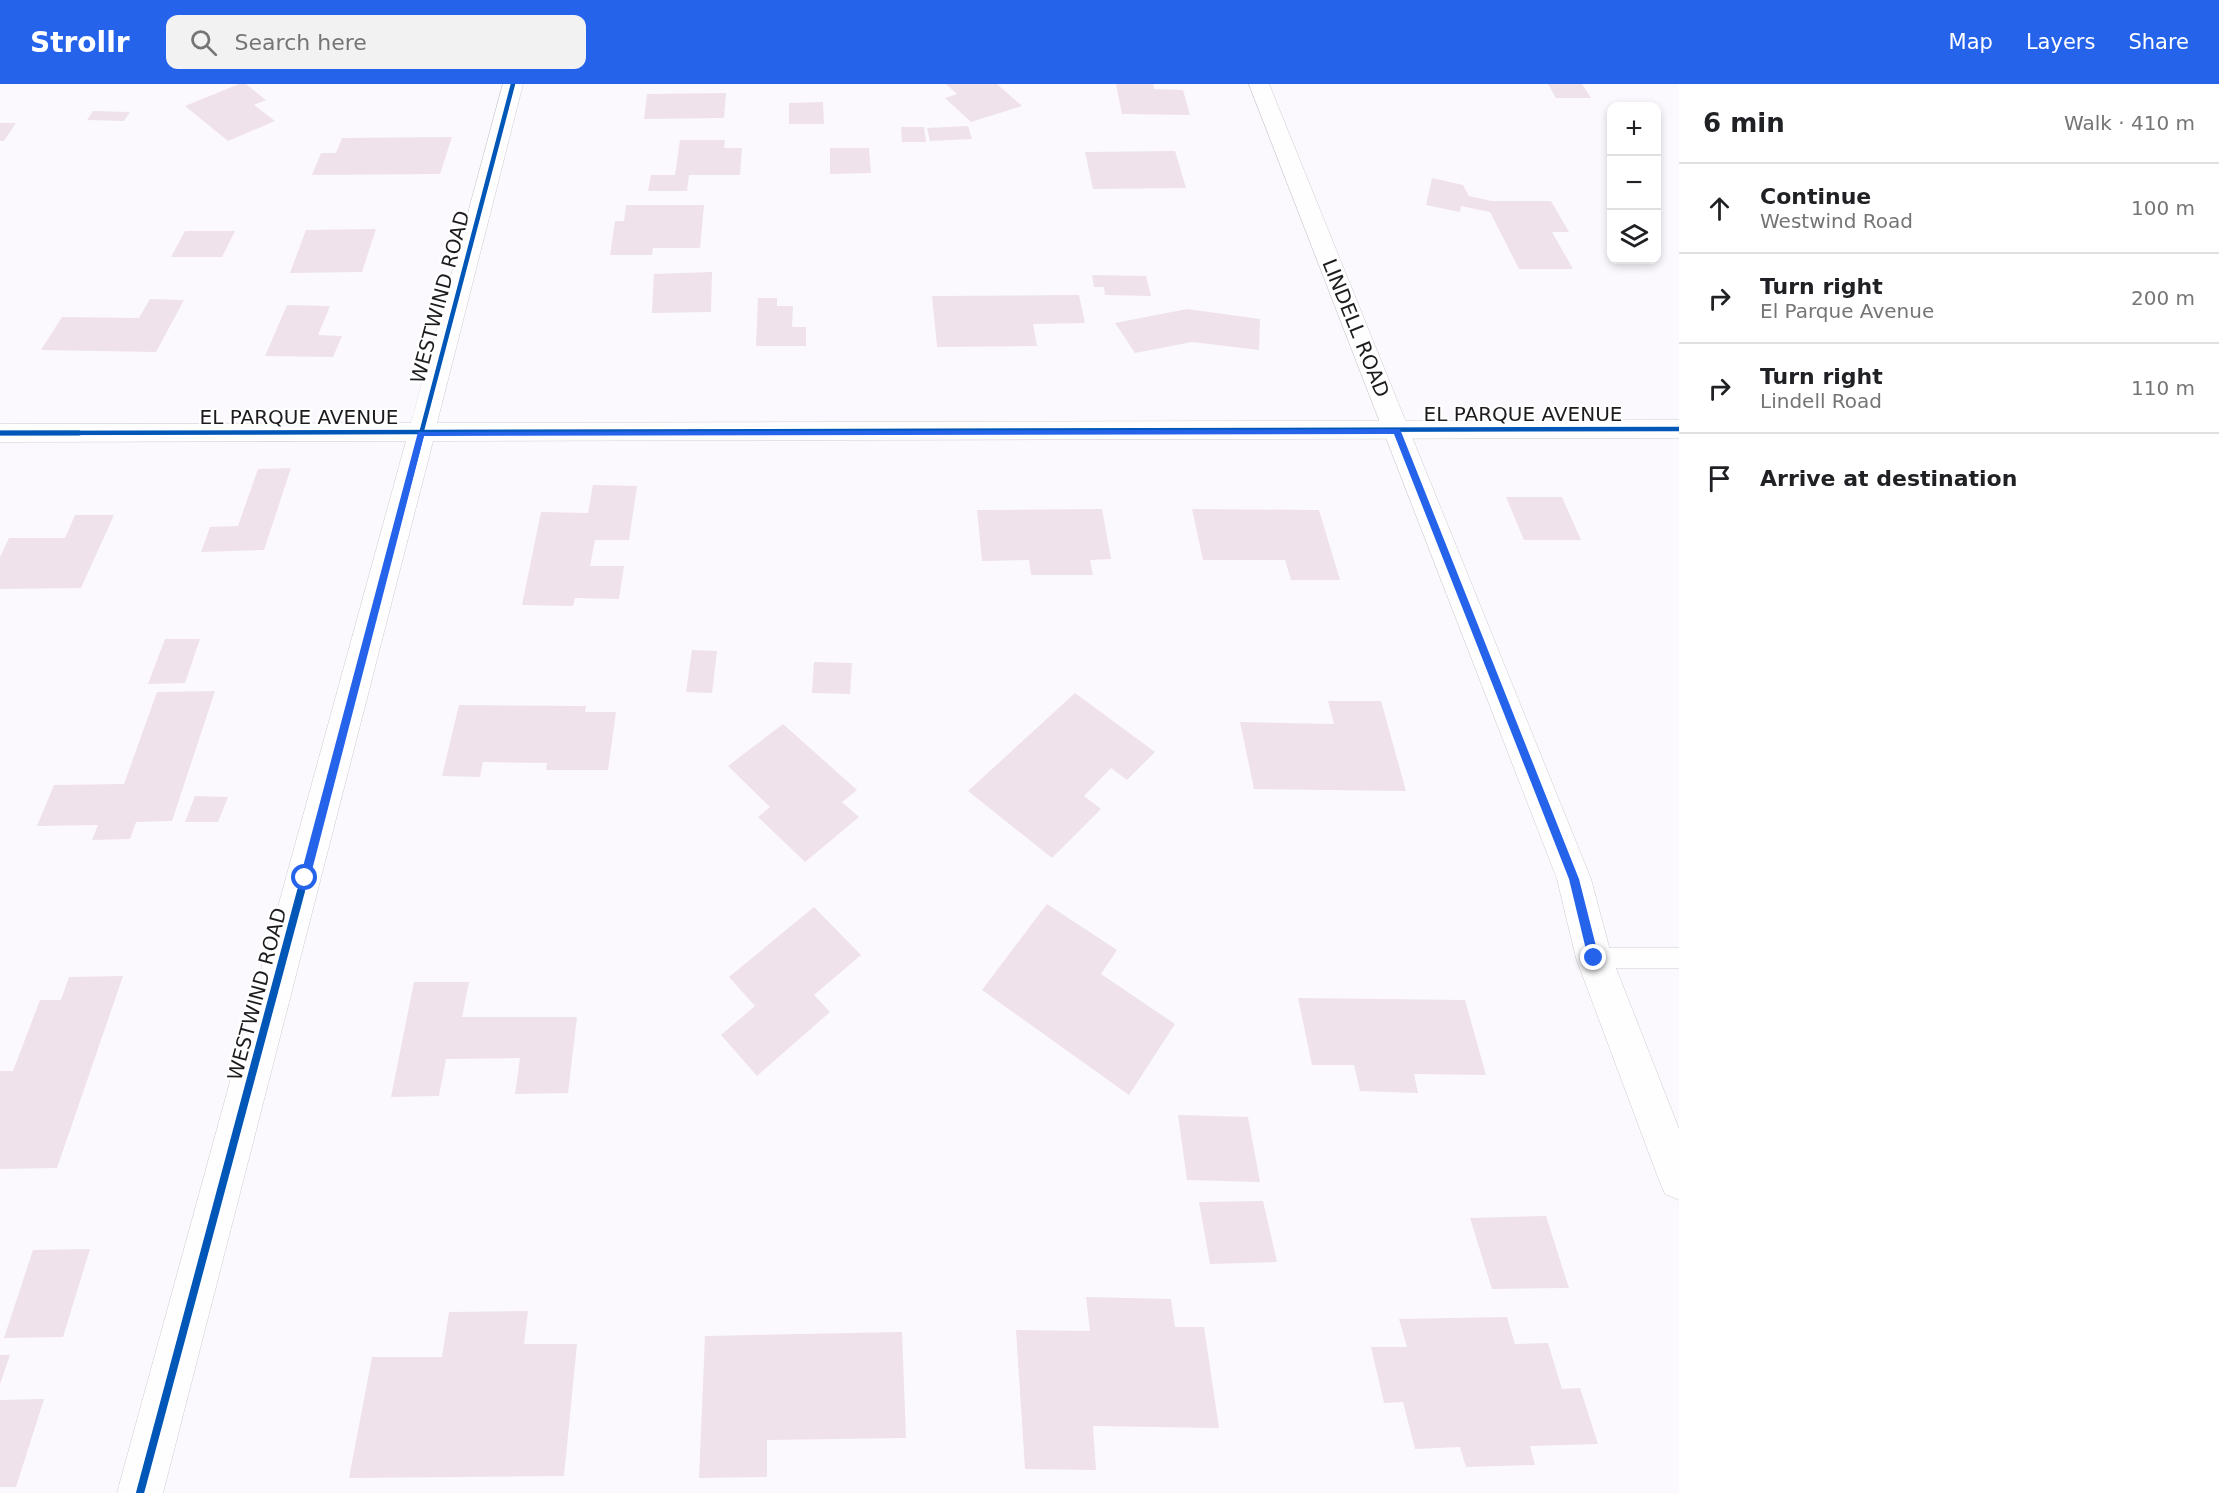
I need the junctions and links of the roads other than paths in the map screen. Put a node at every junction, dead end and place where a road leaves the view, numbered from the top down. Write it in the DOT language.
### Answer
graph roads {
  1 [pos="513,84"];
  2 [pos="1259,84"];
  3 [pos="1679,429"];
  4 [pos="1397,431"];
  5 [pos="0,433"];
  6 [pos="421,434"];
  7 [pos="1594,958"];
  8 [pos="1679,958"];
  9 [pos="1679,1180"];
  10 [pos="140,1493"];
  1 -- 6 [label="street, WESTWIND ROAD"];
  2 -- 4 [label="street, LINDELL ROAD"];
  3 -- 4 [label="street, EL PARQUE AVENUE"];
  4 -- 6 [label="street, EL PARQUE AVENUE"];
  4 -- 7 [label="street, LINDELL ROAD"];
  5 -- 6 [label="street, EL PARQUE AVENUE"];
  6 -- 10 [label="street, WESTWIND ROAD"];
  7 -- 8 [label="lane"];
  7 -- 9 [label="street, LINDELL ROAD"];
}
